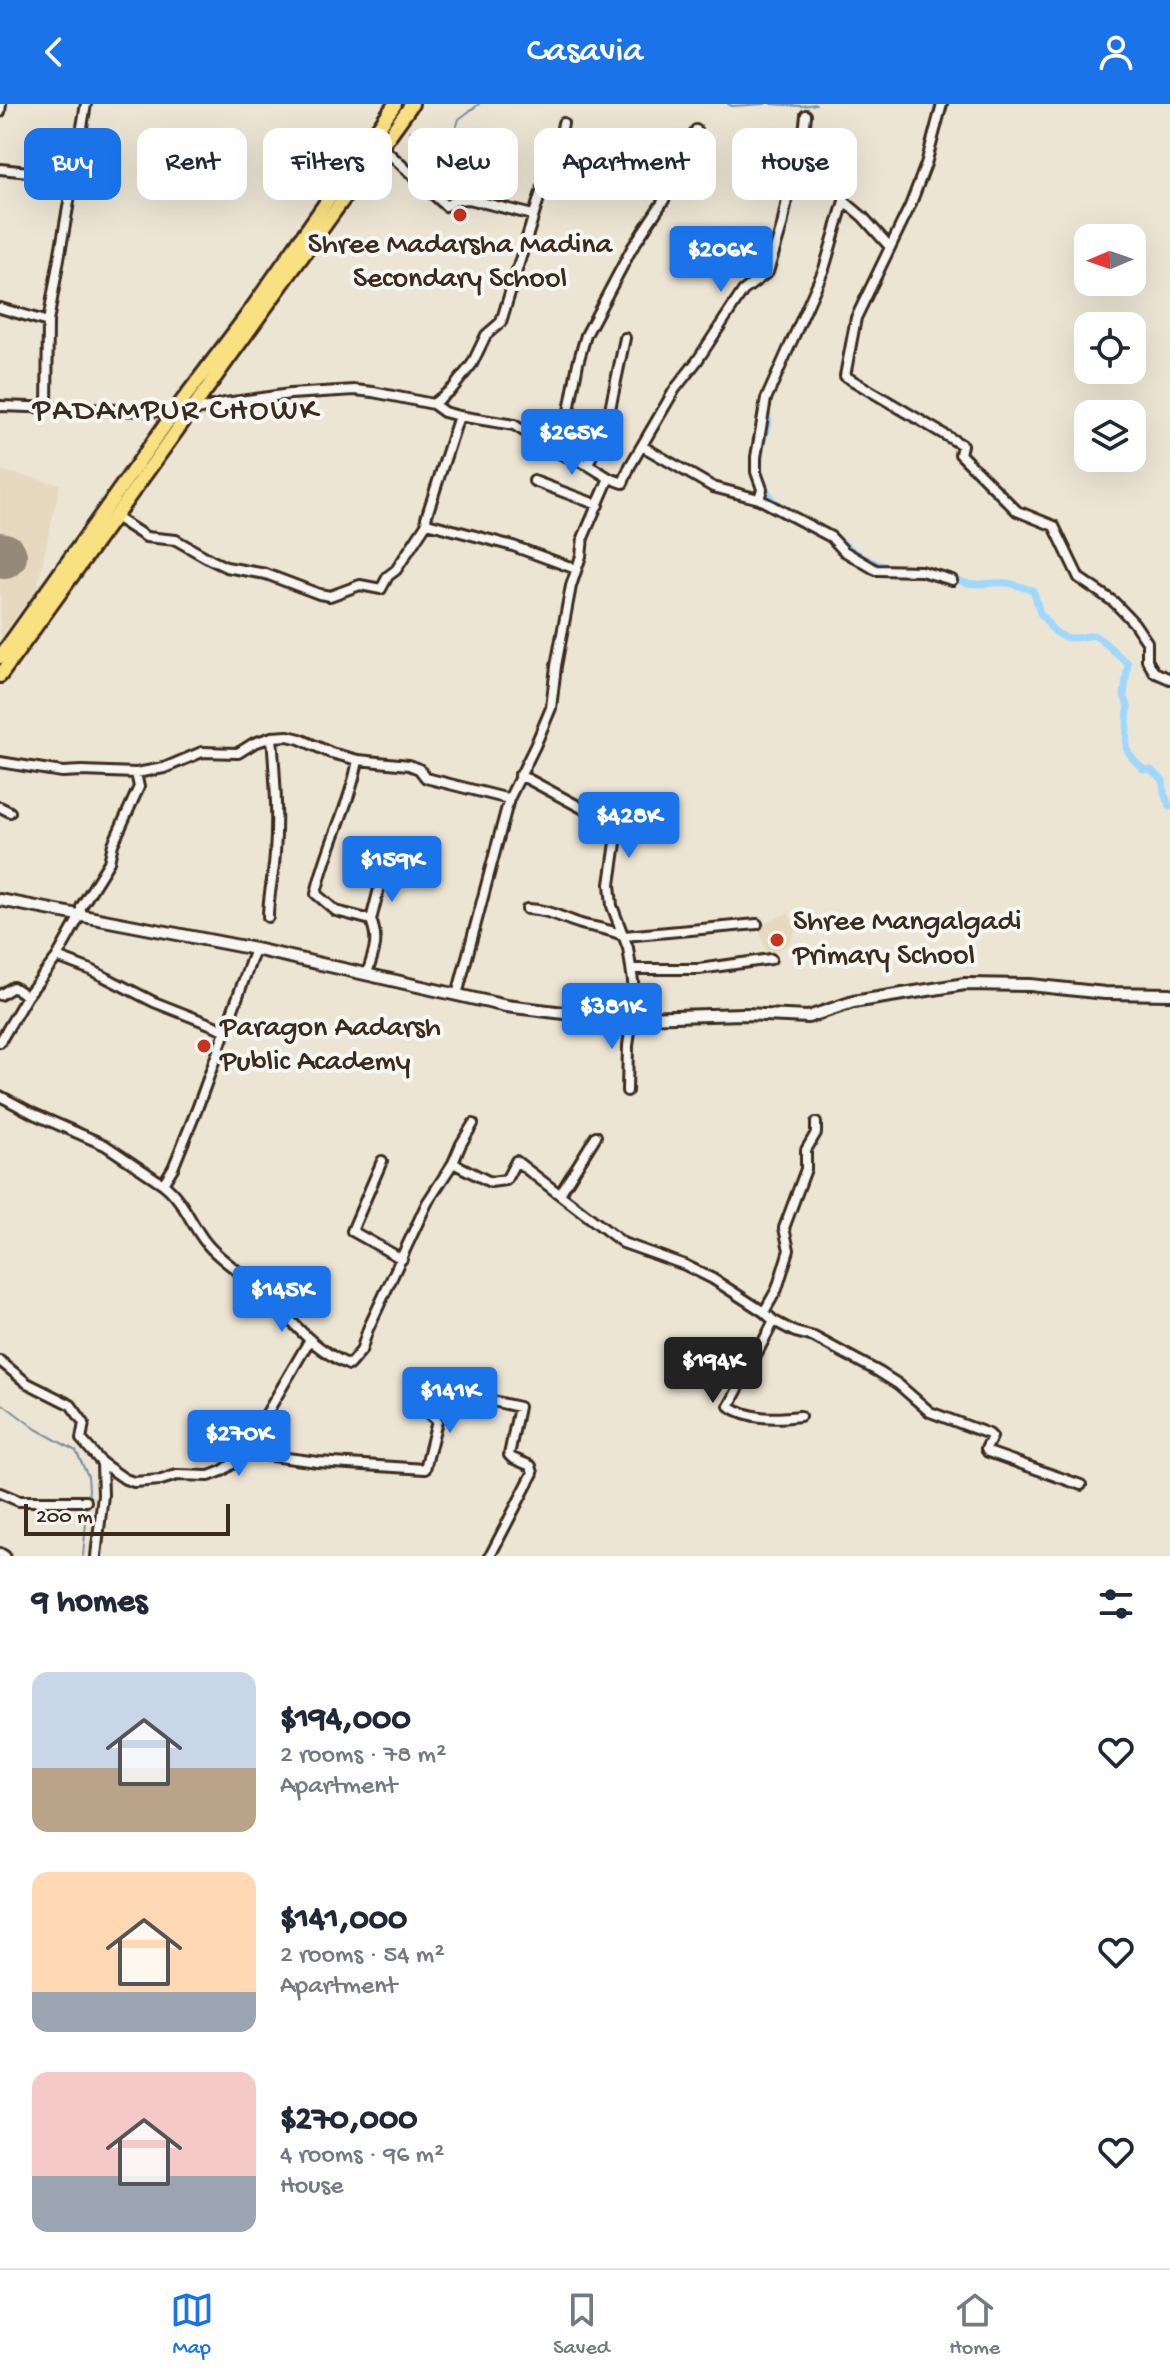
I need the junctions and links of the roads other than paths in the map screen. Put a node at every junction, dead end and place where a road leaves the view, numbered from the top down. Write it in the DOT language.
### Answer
graph roads {
  1 [pos="1,104"];
  2 [pos="86,104"];
  3 [pos="395,104"];
  4 [pos="412,104"];
  5 [pos="942,104"];
  6 [pos="0,112"];
  7 [pos="806,115"];
  8 [pos="563,123"];
  9 [pos="82,128"];
  10 [pos="392,133"];
  11 [pos="392,156"];
  12 [pos="0,169"];
  13 [pos="24,171"];
  14 [pos="69,200"];
  15 [pos="340,200"];
  16 [pos="664,200"];
  17 [pos="533,215"];
  18 [pos="890,247"];
  19 [pos="0,308"];
  20 [pos="48,322"];
  21 [pos="625,338"];
  22 [pos="433,404"];
  23 [pos="0,406"];
  24 [pos="47,407"];
  25 [pos="183,412"];
  26 [pos="459,416"];
  27 [pos="642,446"];
  28 [pos="561,454"];
  29 [pos="588,465"];
  30 [pos="609,478"];
  31 [pos="534,481"];
  32 [pos="759,499"];
  33 [pos="598,505"];
  34 [pos="115,517"];
  35 [pos="427,523"];
  36 [pos="576,569"];
  37 [pos="952,580"];
  38 [pos="0,657"];
  39 [pos="0,676"];
  40 [pos="1170,679"];
  41 [pos="272,737"];
  42 [pos="358,760"];
  43 [pos="0,762"];
  44 [pos="136,773"];
  45 [pos="519,776"];
  46 [pos="509,799"];
  47 [pos="0,807"];
  48 [pos="10,812"];
  49 [pos="619,822"];
  50 [pos="634,828"];
  51 [pos="401,870"];
  52 [pos="0,900"];
  53 [pos="527,909"];
  54 [pos="81,914"];
  55 [pos="268,917"];
  56 [pos="371,920"];
  57 [pos="757,924"];
  58 [pos="624,936"];
  59 [pos="255,949"];
  60 [pos="57,957"];
  61 [pos="771,959"];
  62 [pos="632,969"];
  63 [pos="367,974"];
  64 [pos="1170,994"];
  65 [pos="0,995"];
  66 [pos="457,995"];
  67 [pos="27,996"];
  68 [pos="632,1018"];
  69 [pos="225,1030"];
  70 [pos="0,1042"];
  71 [pos="627,1091"];
  72 [pos="0,1096"];
  73 [pos="816,1123"];
  74 [pos="473,1124"];
  75 [pos="596,1136"];
  76 [pos="382,1161"];
  77 [pos="453,1163"];
  78 [pos="163,1184"];
  79 [pos="560,1194"];
  80 [pos="402,1259"];
  81 [pos="764,1312"];
  82 [pos="774,1321"];
  83 [pos="309,1341"];
  84 [pos="0,1361"];
  85 [pos="800,1416"];
  86 [pos="248,1453"];
  87 [pos="102,1463"];
  88 [pos="1081,1485"];
  89 [pos="0,1493"];
  90 [pos="86,1501"];
  91 [pos="96,1556"];
  92 [pos="490,1556"];
  1 -- 6 [label="street"];
  2 -- 9 [label="street"];
  3 -- 25 [label="main road"];
  4 -- 10 [label="main road"];
  5 -- 18 [label="street"];
  7 -- 27 [label="street"];
  8 -- 17 [label="street"];
  11 -- 17 [label="street"];
  12 -- 13 [label="street"];
  14 -- 20 [label="street"];
  15 -- 25 [label="main road"];
  16 -- 28 [label="street"];
  17 -- 22 [label="street"];
  18 -- 32 [label="street"];
  18 -- 40 [label="street"];
  19 -- 20 [label="street"];
  20 -- 24 [label="street"];
  21 -- 29 [label="street"];
  22 -- 25 [label="street"];
  22 -- 26 [label="street"];
  23 -- 24 [label="street"];
  24 -- 25 [label="street"];
  25 -- 34 [label="main road"];
  25 -- 38 [label="main road"];
  26 -- 28 [label="street"];
  26 -- 35 [label="street"];
  27 -- 30 [label="street"];
  27 -- 32 [label="street"];
  28 -- 29 [label="street"];
  29 -- 30 [label="street"];
  30 -- 33 [label="street"];
  31 -- 33 [label="street"];
  32 -- 37 [label="street"];
  33 -- 36 [label="street"];
  34 -- 35 [label="street"];
  34 -- 39 [label="main road"];
  35 -- 36 [label="street"];
  36 -- 45 [label="street"];
  41 -- 42 [label="street"];
  41 -- 44 [label="street"];
  41 -- 55 [label="street"];
  42 -- 46 [label="street"];
  42 -- 56 [label="street"];
  43 -- 44 [label="street"];
  44 -- 54 [label="street"];
  45 -- 46 [label="street"];
  45 -- 49 [label="street"];
  46 -- 66 [label="street"];
  47 -- 48 [label="street"];
  49 -- 50 [label="street"];
  49 -- 58 [label="street"];
  51 -- 56 [label="street"];
  52 -- 54 [label="street"];
  53 -- 58 [label="street"];
  54 -- 59 [label="street"];
  54 -- 60 [label="street"];
  56 -- 63 [label="street"];
  57 -- 58 [label="street"];
  58 -- 62 [label="street"];
  59 -- 63 [label="street"];
  59 -- 69 [label="street"];
  60 -- 67 [label="street"];
  60 -- 69 [label="street"];
  61 -- 62 [label="street"];
  62 -- 68 [label="street"];
  63 -- 66 [label="street"];
  64 -- 68 [label="street"];
  65 -- 67 [label="street"];
  66 -- 68 [label="street"];
  67 -- 70 [label="street"];
  68 -- 71 [label="street"];
  69 -- 78 [label="street"];
  72 -- 78 [label="street"];
  73 -- 81 [label="street"];
  74 -- 77 [label="street"];
  75 -- 79 [label="street"];
  76 -- 80 [label="street"];
  77 -- 79 [label="street"];
  77 -- 80 [label="street"];
  78 -- 83 [label="street"];
  79 -- 81 [label="street"];
  80 -- 83 [label="street"];
  81 -- 82 [label="street"];
  82 -- 85 [label="street"];
  82 -- 88 [label="street"];
  83 -- 86 [label="street"];
  84 -- 87 [label="street"];
  86 -- 87 [label="street"];
  86 -- 92 [label="street"];
  87 -- 91 [label="street"];
  89 -- 90 [label="street"];
}
